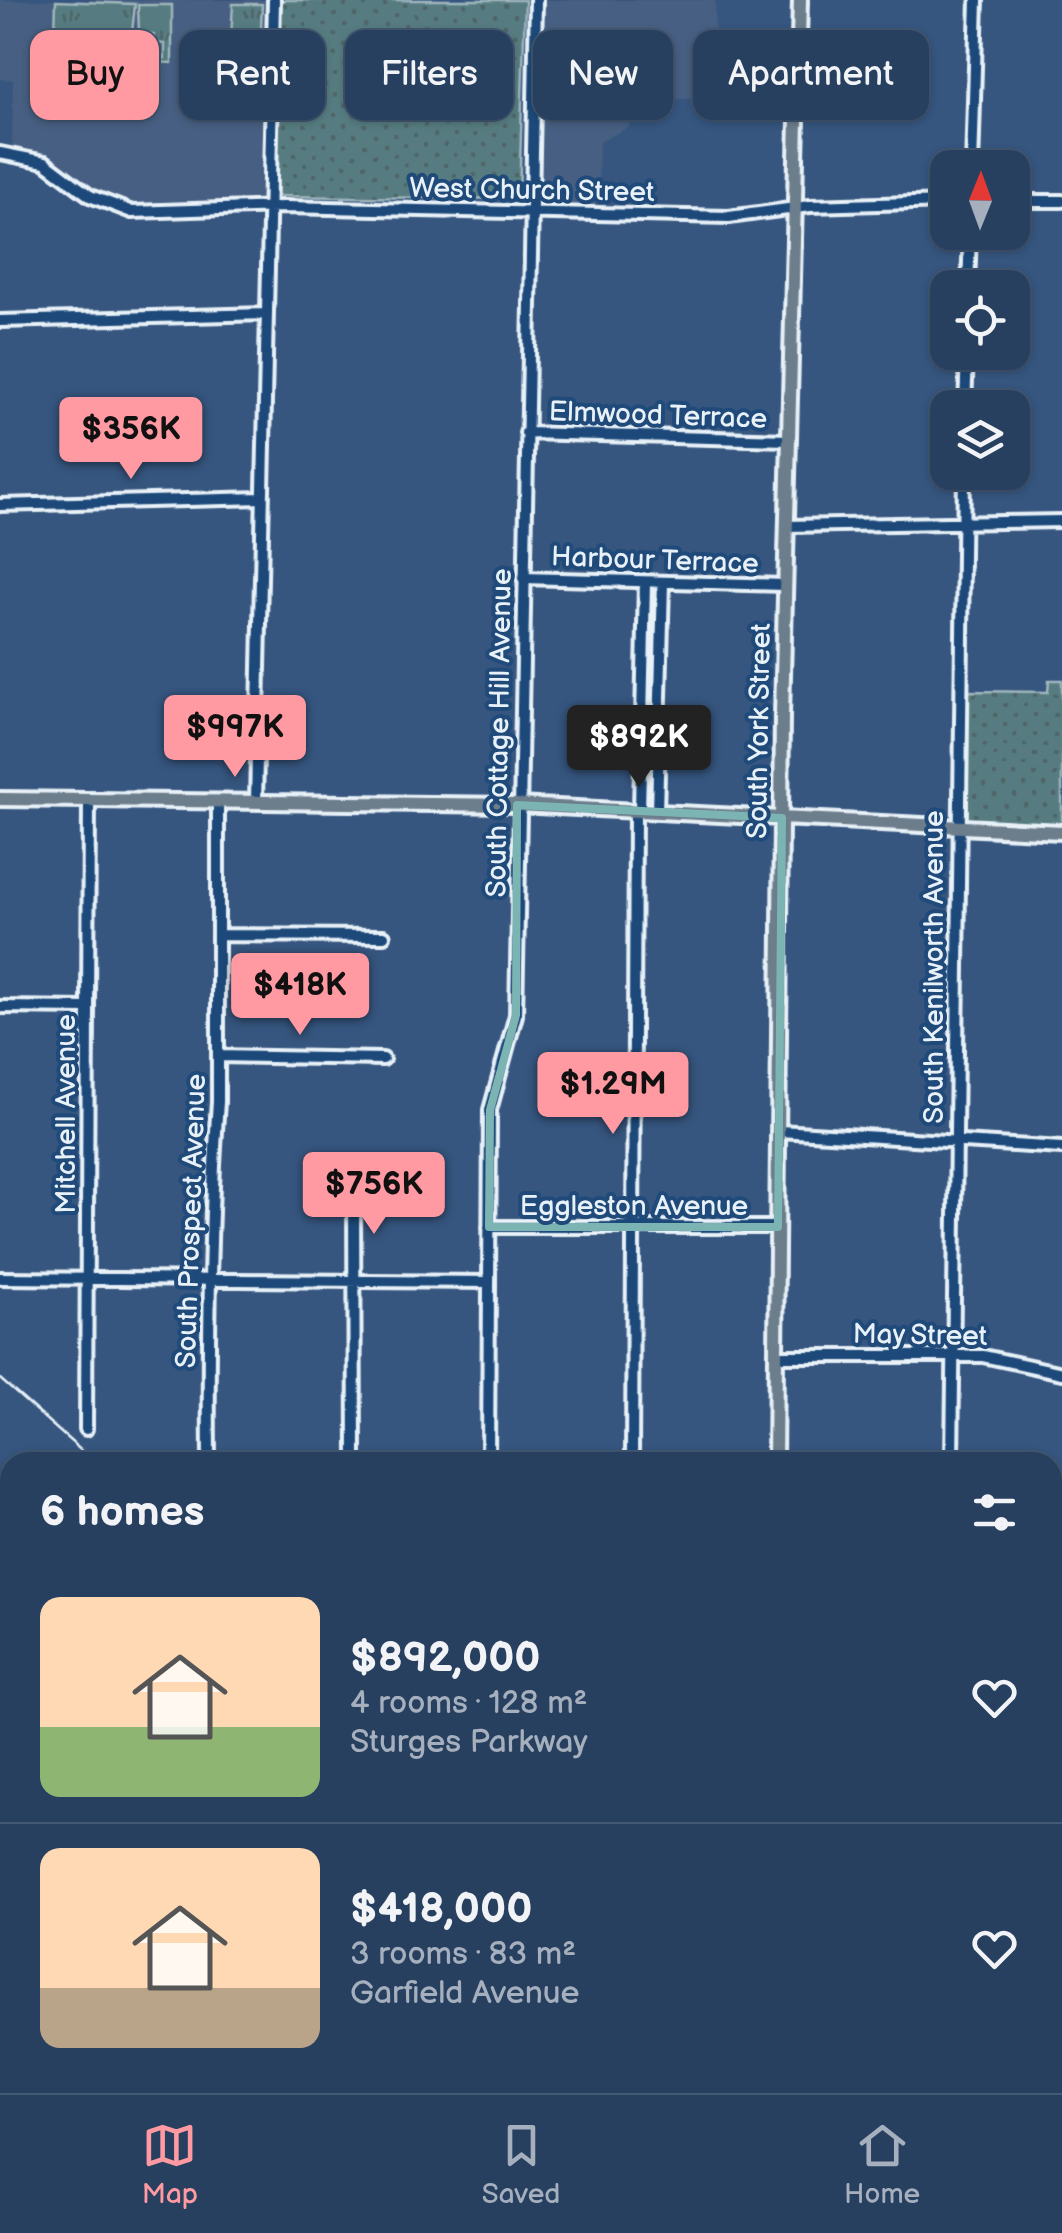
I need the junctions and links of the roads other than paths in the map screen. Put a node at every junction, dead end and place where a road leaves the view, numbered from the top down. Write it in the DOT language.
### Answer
graph roads {
  1 [pos="274,0"];
  2 [pos="536,0"];
  3 [pos="800,0"];
  4 [pos="977,0"];
  5 [pos="973,150"];
  6 [pos="0,152"];
  7 [pos="1062,201"];
  8 [pos="1030,202"];
  9 [pos="930,203"];
  10 [pos="794,208"];
  11 [pos="270,209"];
  12 [pos="531,211"];
  13 [pos="267,314"];
  14 [pos="0,321"];
  15 [pos="526,433"];
  16 [pos="789,440"];
  17 [pos="963,490"];
  18 [pos="262,498"];
  19 [pos="0,505"];
  20 [pos="1062,521"];
  21 [pos="962,523"];
  22 [pos="787,526"];
  23 [pos="523,578"];
  24 [pos="645,582"];
  25 [pos="663,582"];
  26 [pos="785,586"];
  27 [pos="0,798"];
  28 [pos="89,800"];
  29 [pos="218,801"];
  30 [pos="256,802"];
  31 [pos="517,806"];
  32 [pos="638,811"];
  33 [pos="657,812"];
  34 [pos="782,818"];
  35 [pos="957,826"];
  36 [pos="1062,832"];
  37 [pos="218,935"];
  38 [pos="384,936"];
  39 [pos="0,1007"];
  40 [pos="88,1008"];
  41 [pos="218,1056"];
  42 [pos="382,1059"];
  43 [pos="779,1131"];
  44 [pos="954,1142"];
  45 [pos="1062,1148"];
  46 [pos="354,1194"];
  47 [pos="489,1227"];
  48 [pos="778,1227"];
  49 [pos="633,1228"];
  50 [pos="87,1277"];
  51 [pos="0,1278"];
  52 [pos="208,1278"];
  53 [pos="354,1280"];
  54 [pos="489,1282"];
  55 [pos="952,1355"];
  56 [pos="776,1356"];
  57 [pos="1062,1373"];
  58 [pos="86,1429"];
  59 [pos="208,1452"];
  60 [pos="355,1452"];
  61 [pos="488,1452"];
  62 [pos="632,1452"];
  63 [pos="775,1452"];
  64 [pos="952,1452"];
  1 -- 11 [label="street"];
  2 -- 12 [label="street, South Cottage Hill Avenue"];
  3 -- 10 [label="main road, South York Street"];
  4 -- 5 [label="street"];
  6 -- 11 [label="street, West Church Street"];
  7 -- 8 [label="street"];
  9 -- 10 [label="street, West Church Street"];
  10 -- 12 [label="street, West Church Street"];
  10 -- 16 [label="main road, South York Street"];
  11 -- 12 [label="street, West Church Street"];
  11 -- 13 [label="street"];
  12 -- 15 [label="street, South Cottage Hill Avenue"];
  13 -- 14 [label="street"];
  13 -- 18 [label="street"];
  15 -- 16 [label="street, Elmwood Terrace"];
  15 -- 23 [label="street, South Cottage Hill Avenue"];
  16 -- 22 [label="main road, South York Street"];
  17 -- 21 [label="street, South Kenilworth Avenue"];
  18 -- 19 [label="street"];
  18 -- 30 [label="street"];
  20 -- 21 [label="street"];
  21 -- 22 [label="street"];
  21 -- 35 [label="street, South Kenilworth Avenue"];
  22 -- 26 [label="main road, South York Street"];
  23 -- 24 [label="street, Harbour Terrace"];
  23 -- 31 [label="street, South Cottage Hill Avenue"];
  24 -- 25 [label="street, Harbour Terrace"];
  24 -- 32 [label="street"];
  25 -- 26 [label="street, Harbour Terrace"];
  25 -- 33 [label="street"];
  26 -- 34 [label="main road, South York Street"];
  27 -- 28 [label="main road"];
  28 -- 29 [label="main road"];
  28 -- 40 [label="street, Mitchell Avenue"];
  29 -- 30 [label="main road"];
  29 -- 37 [label="street, South Prospect Avenue"];
  30 -- 31 [label="main road"];
  31 -- 32 [label="main road"];
  31 -- 47 [label="street, South Cottage Hill Avenue"];
  32 -- 33 [label="main road"];
  32 -- 49 [label="street"];
  33 -- 34 [label="main road"];
  34 -- 35 [label="main road"];
  34 -- 43 [label="main road, South York Street"];
  35 -- 36 [label="main road"];
  35 -- 44 [label="street, South Kenilworth Avenue"];
  37 -- 38 [label="street"];
  37 -- 41 [label="street, South Prospect Avenue"];
  39 -- 40 [label="street"];
  40 -- 50 [label="street, Mitchell Avenue"];
  41 -- 42 [label="street"];
  41 -- 52 [label="street, South Prospect Avenue"];
  43 -- 44 [label="street"];
  43 -- 48 [label="main road, South York Street"];
  44 -- 45 [label="street"];
  44 -- 55 [label="street, South Kenilworth Avenue"];
  46 -- 53 [label="street"];
  47 -- 49 [label="street, Eggleston Avenue"];
  47 -- 54 [label="street, South Cottage Hill Avenue"];
  48 -- 49 [label="street, Eggleston Avenue"];
  48 -- 56 [label="main road, South York Street"];
  49 -- 62 [label="street"];
  50 -- 51 [label="street"];
  50 -- 52 [label="street"];
  50 -- 58 [label="street, Mitchell Avenue"];
  52 -- 53 [label="street"];
  52 -- 59 [label="street, South Prospect Avenue"];
  53 -- 54 [label="street"];
  53 -- 60 [label="street"];
  54 -- 61 [label="street, South Cottage Hill Avenue"];
  55 -- 56 [label="street, May Street"];
  55 -- 57 [label="street, May Street"];
  55 -- 64 [label="street, South Kenilworth Avenue"];
  56 -- 63 [label="main road, South York Street"];
}
